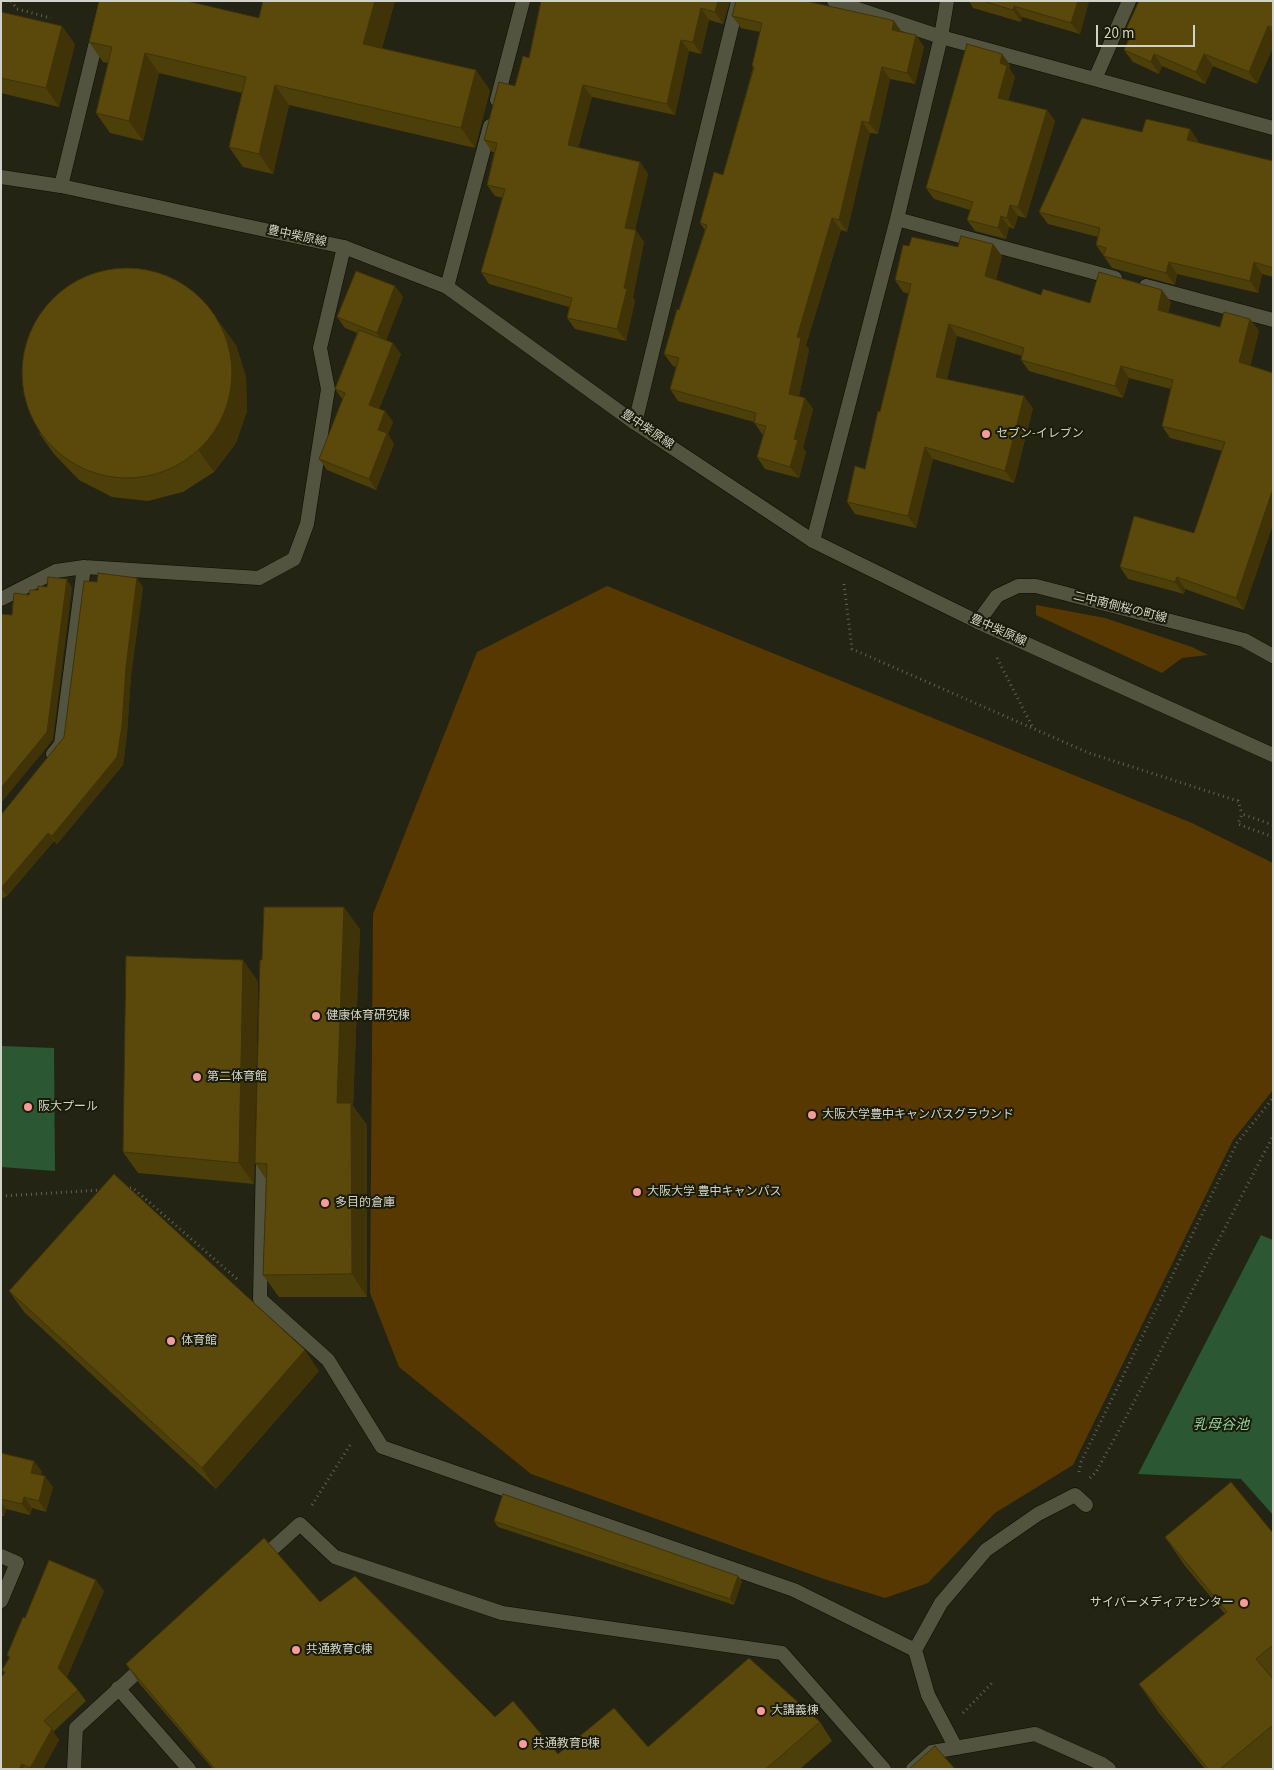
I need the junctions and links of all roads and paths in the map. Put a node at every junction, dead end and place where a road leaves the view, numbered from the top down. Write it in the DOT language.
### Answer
graph roads {
  1 [pos="11,1"];
  2 [pos="106,1"];
  3 [pos="523,1"];
  4 [pos="738,1"];
  5 [pos="834,1"];
  6 [pos="947,1"];
  7 [pos="1129,1"];
  8 [pos="51,18"];
  9 [pos="941,37"];
  10 [pos="1095,79"];
  11 [pos="1273,128"];
  12 [pos="1,177"];
  13 [pos="60,186"];
  14 [pos="896,219"];
  15 [pos="344,247"];
  16 [pos="447,287"];
  17 [pos="1273,320"];
  18 [pos="635,423"];
  19 [pos="813,541"];
  20 [pos="840,554"];
  21 [pos="84,567"];
  22 [pos="1,598"];
  23 [pos="978,622"];
  24 [pos="1273,656"];
  25 [pos="997,658"];
  26 [pos="1034,728"];
  27 [pos="1273,755"];
  28 [pos="43,766"];
  29 [pos="1242,814"];
  30 [pos="1273,825"];
  31 [pos="1273,837"];
  32 [pos="1273,1098"];
  33 [pos="1273,1136"];
  34 [pos="263,1140"];
  35 [pos="124,1188"];
  36 [pos="106,1190"];
  37 [pos="1,1196"];
  38 [pos="260,1300"];
  39 [pos="366,1420"];
  40 [pos="1075,1495"];
  41 [pos="1086,1504"];
  42 [pos="300,1524"];
  43 [pos="1,1556"];
  44 [pos="249,1570"];
  45 [pos="1,1601"];
  46 [pos="915,1650"];
  47 [pos="154,1656"];
  48 [pos="994,1681"];
  49 [pos="118,1688"];
  50 [pos="946,1730"];
  51 [pos="956,1748"];
  52 [pos="74,1769"];
  53 [pos="189,1769"];
  54 [pos="884,1769"];
  55 [pos="913,1769"];
  56 [pos="1109,1769"];
  1 -- 8 [label="path"];
  2 -- 13 [label="street"];
  3 -- 16 [label="street"];
  4 -- 18 [label="street"];
  5 -- 9 [label="street"];
  6 -- 9 [label="street"];
  7 -- 10 [label="street"];
  9 -- 10 [label="street"];
  9 -- 14 [label="street"];
  10 -- 11 [label="street"];
  12 -- 13 [label="street, 豊中柴原線"];
  13 -- 15 [label="street, 豊中柴原線"];
  14 -- 17 [label="street"];
  14 -- 19 [label="street"];
  15 -- 16 [label="street, 豊中柴原線"];
  15 -- 21 [label="street"];
  16 -- 18 [label="street, 豊中柴原線"];
  18 -- 19 [label="street, 豊中柴原線"];
  19 -- 20 [label="street, 豊中柴原線"];
  20 -- 23 [label="street, 豊中柴原線"];
  20 -- 26 [label="path"];
  21 -- 22 [label="street"];
  21 -- 28 [label="street"];
  23 -- 24 [label="street, 二中南側桜の町線"];
  23 -- 27 [label="street, 豊中柴原線"];
  25 -- 26 [label="path"];
  26 -- 29 [label="path"];
  29 -- 30 [label="path"];
  29 -- 31 [label="path"];
  32 -- 40 [label="path"];
  33 -- 40 [label="path"];
  34 -- 38 [label="street"];
  35 -- 38 [label="path"];
  36 -- 37 [label="path"];
  38 -- 39 [label="street"];
  39 -- 42 [label="path"];
  39 -- 46 [label="street"];
  40 -- 41 [label="street"];
  40 -- 46 [label="street"];
  42 -- 44 [label="street"];
  42 -- 54 [label="street"];
  43 -- 45 [label="street"];
  46 -- 50 [label="street"];
  47 -- 49 [label="street"];
  48 -- 50 [label="path"];
  49 -- 52 [label="street"];
  49 -- 53 [label="street"];
  50 -- 51 [label="street"];
  51 -- 55 [label="street"];
  51 -- 56 [label="street"];
}
